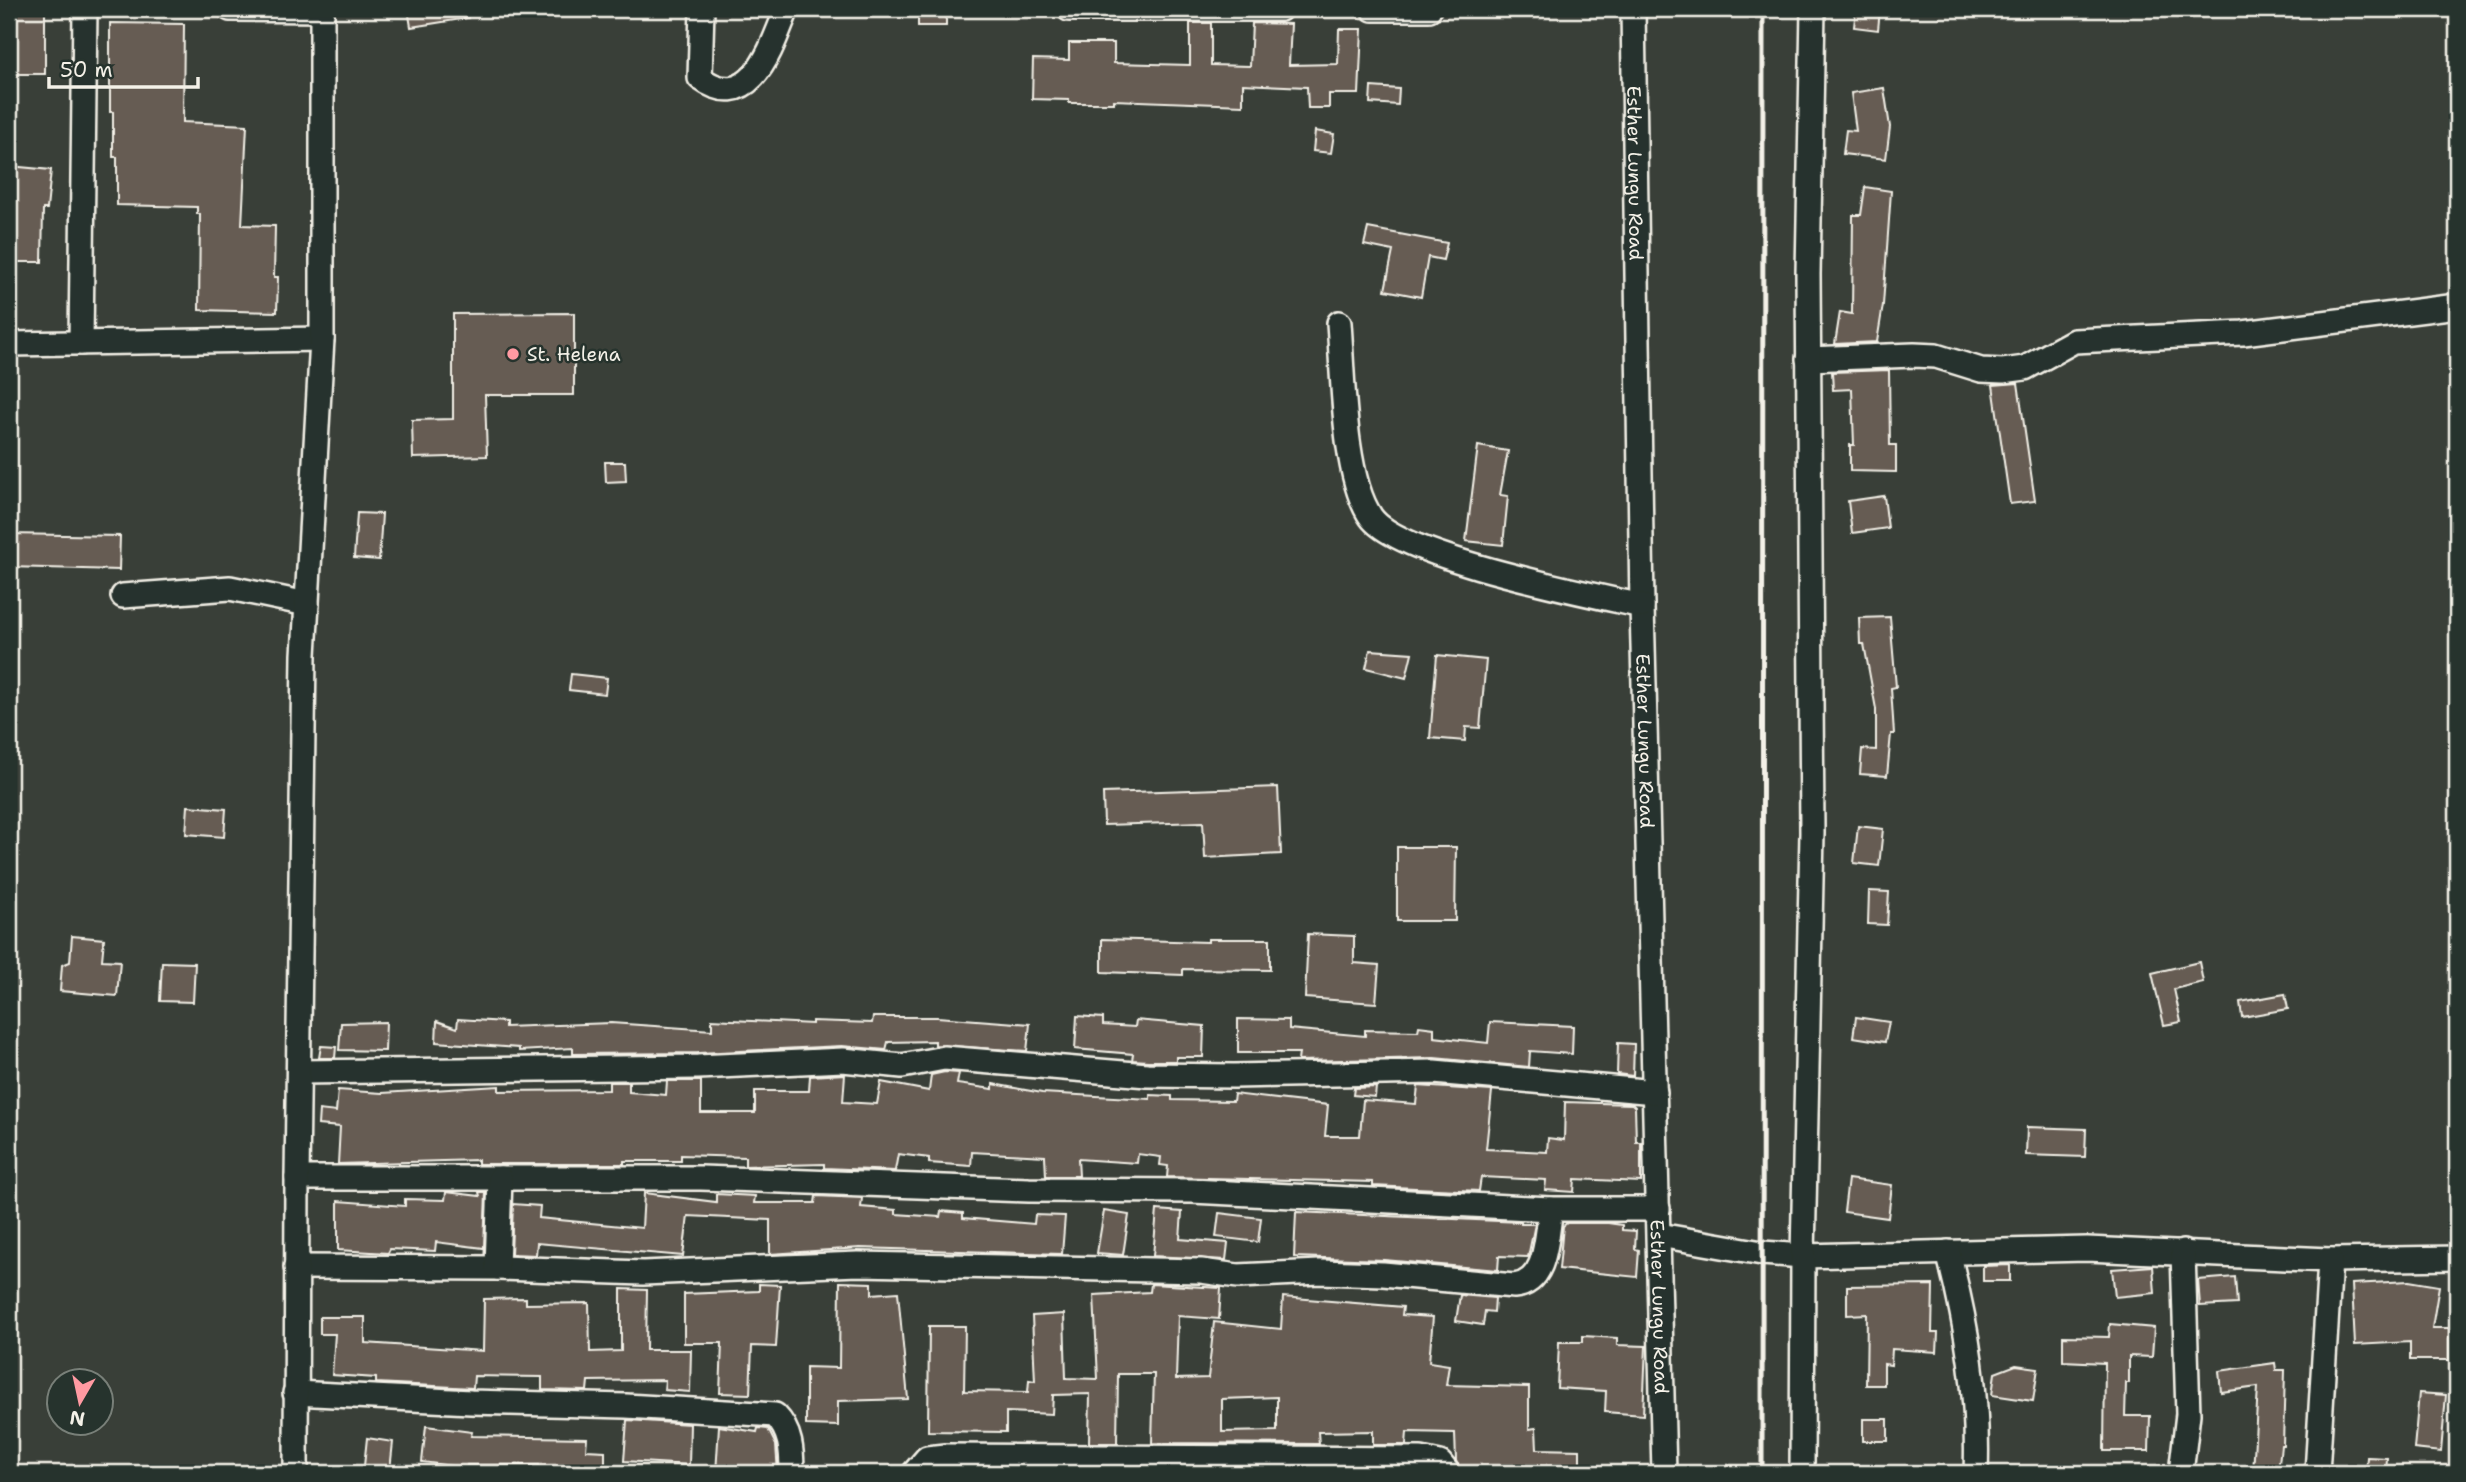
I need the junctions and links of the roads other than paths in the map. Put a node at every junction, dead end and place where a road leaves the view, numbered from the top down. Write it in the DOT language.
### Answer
graph roads {
  1 [pos="85,9"];
  2 [pos="230,9"];
  3 [pos="322,9"];
  4 [pos="702,9"];
  5 [pos="787,9"];
  6 [pos="1069,9"];
  7 [pos="1280,9"];
  8 [pos="1373,9"];
  9 [pos="1429,9"];
  10 [pos="1633,9"];
  11 [pos="1813,9"];
  12 [pos="2457,306"];
  13 [pos="1339,323"];
  14 [pos="322,338"];
  15 [pos="81,343"];
  16 [pos="9,344"];
  17 [pos="1808,359"];
  18 [pos="123,596"];
  19 [pos="307,604"];
  20 [pos="1642,606"];
  21 [pos="300,1072"];
  22 [pos="1655,1092"];
  23 [pos="297,1178"];
  24 [pos="500,1178"];
  25 [pos="1551,1209"];
  26 [pos="1658,1209"];
  27 [pos="1659,1235"];
  28 [pos="1948,1252"];
  29 [pos="2183,1252"];
  30 [pos="1803,1256"];
  31 [pos="2457,1258"];
  32 [pos="2329,1259"];
  33 [pos="296,1267"];
  34 [pos="497,1268"];
  35 [pos="295,1393"];
  36 [pos="296,1473"];
  37 [pos="792,1473"];
  38 [pos="914,1473"];
  39 [pos="1448,1473"];
  40 [pos="1664,1473"];
  41 [pos="1802,1473"];
  42 [pos="1976,1473"];
  43 [pos="2181,1473"];
  44 [pos="2317,1473"];
  1 -- 15 [label="street"];
  2 -- 3 [label="street"];
  3 -- 14 [label="street"];
  4 -- 5 [label="street"];
  6 -- 7 [label="street"];
  8 -- 9 [label="street"];
  10 -- 20 [label="street, Esther Lungu Road"];
  11 -- 17 [label="street"];
  12 -- 17 [label="street"];
  13 -- 20 [label="street"];
  14 -- 15 [label="street"];
  14 -- 19 [label="street"];
  15 -- 16 [label="street"];
  17 -- 30 [label="street"];
  18 -- 19 [label="street"];
  19 -- 21 [label="street"];
  20 -- 22 [label="street, Esther Lungu Road"];
  21 -- 22 [label="street"];
  21 -- 23 [label="street"];
  22 -- 26 [label="street, Esther Lungu Road"];
  23 -- 24 [label="street"];
  23 -- 33 [label="street"];
  24 -- 25 [label="street"];
  24 -- 34 [label="street"];
  25 -- 26 [label="street"];
  25 -- 34 [label="street"];
  26 -- 27 [label="street, Esther Lungu Road"];
  27 -- 30 [label="street"];
  27 -- 40 [label="street, Esther Lungu Road"];
  28 -- 29 [label="street"];
  28 -- 30 [label="street"];
  28 -- 42 [label="street"];
  29 -- 32 [label="street"];
  29 -- 43 [label="street"];
  30 -- 41 [label="street"];
  31 -- 32 [label="street"];
  32 -- 44 [label="street"];
  33 -- 34 [label="street"];
  33 -- 35 [label="street"];
  35 -- 36 [label="street"];
  35 -- 37 [label="street"];
  38 -- 39 [label="street"];
}
